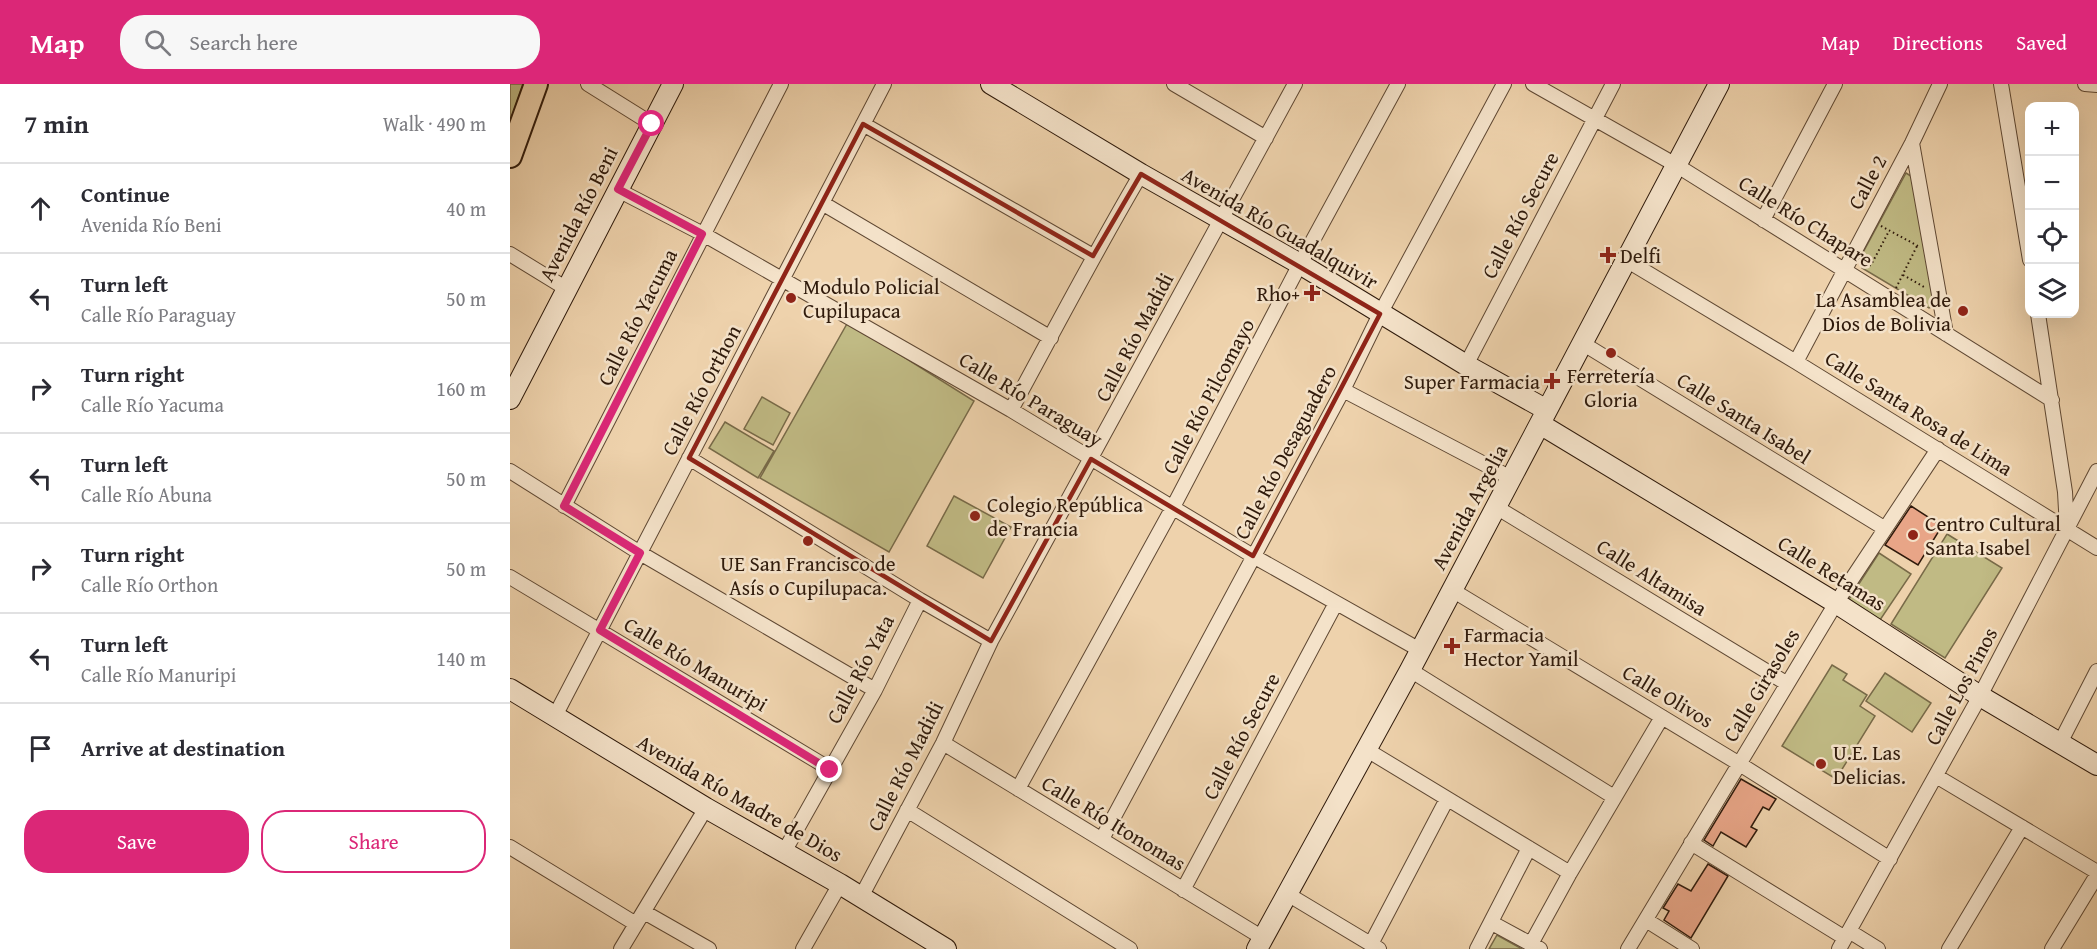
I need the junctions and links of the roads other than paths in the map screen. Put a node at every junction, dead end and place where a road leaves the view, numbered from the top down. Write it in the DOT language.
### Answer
graph roads {
  1 [pos="536,84"];
  2 [pos="588,84"];
  3 [pos="673,84"];
  4 [pos="781,84"];
  5 [pos="884,84"];
  6 [pos="991,84"];
  7 [pos="1174,84"];
  8 [pos="1295,84"];
  9 [pos="1398,84"];
  10 [pos="1504,84"];
  11 [pos="1533,84"];
  12 [pos="1613,84"];
  13 [pos="1719,84"];
  14 [pos="1835,84"];
  15 [pos="1940,84"];
  16 [pos="2001,84"];
  17 [pos="2085,84"];
  18 [pos="2097,85"];
  19 [pos="1594,118"];
  20 [pos="652,124"];
  21 [pos="863,124"];
  22 [pos="1266,138"];
  23 [pos="1912,143"];
  24 [pos="510,156"];
  25 [pos="1676,165"];
  26 [pos="1141,174"];
  27 [pos="618,189"];
  28 [pos="822,203"];
  29 [pos="1220,220"];
  30 [pos="1763,220"];
  31 [pos="2025,230"];
  32 [pos="702,234"];
  33 [pos="510,254"];
  34 [pos="1093,256"];
  35 [pos="1626,260"];
  36 [pos="1300,264"];
  37 [pos="1844,270"];
  38 [pos="782,279"];
  39 [pos="567,289"];
  40 [pos="1380,314"];
  41 [pos="2039,318"];
  42 [pos="1946,334"];
  43 [pos="1051,338"];
  44 [pos="1582,343"];
  45 [pos="1796,362"];
  46 [pos="1466,365"];
  47 [pos="1343,390"];
  48 [pos="510,399"];
  49 [pos="2052,400"];
  50 [pos="1011,410"];
  51 [pos="1543,417"];
  52 [pos="1938,449"];
  53 [pos="689,459"];
  54 [pos="1091,459"];
  55 [pos="510,471"];
  56 [pos="2097,471"];
  57 [pos="1511,478"];
  58 [pos="564,506"];
  59 [pos="1496,507"];
  60 [pos="1172,509"];
  61 [pos="1884,528"];
  62 [pos="2067,530"];
  63 [pos="2097,548"];
  64 [pos="640,553"];
  65 [pos="1253,556"];
  66 [pos="510,577"];
  67 [pos="1452,590"];
  68 [pos="920,600"];
  69 [pos="1336,603"];
  70 [pos="1836,603"];
  71 [pos="600,630"];
  72 [pos="991,641"];
  73 [pos="1420,650"];
  74 [pos="1410,670"];
  75 [pos="2097,671"];
  76 [pos="1786,683"];
  77 [pos="510,689"];
  78 [pos="875,690"];
  79 [pos="1980,696"];
  80 [pos="555,716"];
  81 [pos="1662,717"];
  82 [pos="943,743"];
  83 [pos="2060,743"];
  84 [pos="1367,750"];
  85 [pos="1738,764"];
  86 [pos="2097,765"];
  87 [pos="830,770"];
  88 [pos="1936,776"];
  89 [pos="1018,789"];
  90 [pos="1614,797"];
  91 [pos="1447,799"];
  92 [pos="706,808"];
  93 [pos="907,810"];
  94 [pos="2022,827"];
  95 [pos="1102,839"];
  96 [pos="1691,843"];
  97 [pos="510,847"];
  98 [pos="1529,848"];
  99 [pos="784,852"];
  100 [pos="1890,860"];
  101 [pos="1570,873"];
  102 [pos="2097,874"];
  103 [pos="840,884"];
  104 [pos="1184,890"];
  105 [pos="1289,895"];
  106 [pos="861,897"];
  107 [pos="644,912"];
  108 [pos="1646,920"];
  109 [pos="1492,923"];
  110 [pos="636,924"];
  111 [pos="1844,940"];
  112 [pos="1260,944"];
  113 [pos="1375,946"];
  114 [pos="1535,946"];
  115 [pos="621,949"];
  116 [pos="709,949"];
  117 [pos="803,949"];
  118 [pos="946,949"];
  119 [pos="1130,949"];
  120 [pos="1477,949"];
  121 [pos="1628,949"];
  122 [pos="1692,949"];
  123 [pos="1878,949"];
  124 [pos="1949,949"];
  125 [pos="2052,949"];
  1 -- 24 [label="main road"];
  2 -- 20 [label="street"];
  3 -- 20 [label="street, Avenida Río Beni"];
  4 -- 32 [label="street, Calle Río Yacuma"];
  5 -- 21 [label="street, Calle Río Orthon"];
  6 -- 26 [label="street, Avenida Río Guadalquivir"];
  7 -- 22 [label="street"];
  8 -- 22 [label="street, Calle Río Madidi"];
  9 -- 36 [label="street, Calle Río Pilcomayo"];
  10 -- 40 [label="street, Calle Río Desaguadero"];
  11 -- 19 [label="street, Calle Río Chapare"];
  12 -- 19 [label="street, Calle Río Secure"];
  13 -- 25 [label="street, Avenida Argelia"];
  14 -- 30 [label="street"];
  15 -- 23 [label="street, Calle 2"];
  16 -- 31 [label="street"];
  17 -- 18 [label="street"];
  19 -- 25 [label="street, Calle Río Chapare"];
  19 -- 46 [label="street, Calle Río Secure"];
  20 -- 27 [label="street, Avenida Río Beni"];
  21 -- 28 [label="street, Calle Río Orthon"];
  21 -- 34 [label="street"];
  22 -- 29 [label="street, Calle Río Madidi"];
  23 -- 37 [label="street, Calle 2"];
  23 -- 42 [label="street"];
  25 -- 30 [label="street, Calle Río Chapare"];
  25 -- 35 [label="street, Avenida Argelia"];
  26 -- 29 [label="street, Avenida Río Guadalquivir"];
  26 -- 34 [label="street"];
  27 -- 32 [label="street, Calle Río Paraguay"];
  27 -- 39 [label="street, Avenida Río Beni"];
  28 -- 38 [label="street, Calle Río Orthon"];
  28 -- 43 [label="street"];
  29 -- 36 [label="street, Avenida Río Guadalquivir"];
  29 -- 54 [label="street, Calle Río Madidi"];
  30 -- 37 [label="street, Calle Río Chapare"];
  32 -- 38 [label="street, Calle Río Paraguay"];
  32 -- 58 [label="street, Calle Río Yacuma"];
  33 -- 39 [label="street"];
  34 -- 43 [label="street"];
  35 -- 44 [label="street, Avenida Argelia"];
  35 -- 45 [label="street, Calle Santa Rosa de Lima"];
  36 -- 40 [label="street, Avenida Río Guadalquivir"];
  36 -- 60 [label="street, Calle Río Pilcomayo"];
  37 -- 42 [label="street, Calle Río Chapare"];
  37 -- 45 [label="street, Calle 2"];
  38 -- 50 [label="street, Calle Río Paraguay"];
  38 -- 53 [label="street, Calle Río Orthon"];
  39 -- 48 [label="street, Avenida Río Beni"];
  40 -- 46 [label="street, Avenida Río Guadalquivir"];
  40 -- 47 [label="street, Calle Río Desaguadero"];
  41 -- 49 [label="street"];
  42 -- 49 [label="street, Calle Río Chapare"];
  43 -- 50 [label="street"];
  44 -- 51 [label="street, Avenida Argelia"];
  44 -- 61 [label="street, Calle Santa Isabel"];
  45 -- 52 [label="street, Calle Santa Rosa de Lima"];
  46 -- 51 [label="street, Avenida Río Guadalquivir"];
  47 -- 57 [label="street"];
  47 -- 65 [label="street, Calle Río Desaguadero"];
  49 -- 62 [label="street"];
  50 -- 54 [label="street, Calle Río Paraguay"];
  51 -- 57 [label="street, Avenida Argelia"];
  51 -- 70 [label="street, Calle Retamas"];
  52 -- 61 [label="street, Calle Girasoles"];
  52 -- 62 [label="street, Calle Santa Rosa de Lima"];
  53 -- 64 [label="street, Calle Río Orthon"];
  53 -- 68 [label="street"];
  54 -- 60 [label="street, Calle Río Paraguay"];
  54 -- 72 [label="street, Calle Río Madidi"];
  55 -- 58 [label="street"];
  56 -- 62 [label="street, Calle Los Pinos"];
  57 -- 59 [label="street, Avenida Argelia"];
  58 -- 64 [label="street"];
  59 -- 67 [label="street, Avenida Argelia"];
  59 -- 76 [label="street, Calle Altamisa"];
  60 -- 65 [label="street, Calle Río Paraguay"];
  60 -- 89 [label="street, Calle Río Pilcomayo"];
  61 -- 70 [label="street, Calle Girasoles"];
  62 -- 63 [label="street, Calle Santa Rosa de Lima"];
  62 -- 79 [label="street, Calle Los Pinos"];
  64 -- 71 [label="street, Calle Río Orthon"];
  64 -- 78 [label="street"];
  65 -- 69 [label="street, Calle Río Paraguay"];
  65 -- 95 [label="street, Calle Río Desaguadero"];
  66 -- 71 [label="street, Calle Río Manuripi"];
  67 -- 73 [label="street, Avenida Argelia"];
  67 -- 81 [label="street, Calle Olivos"];
  68 -- 72 [label="street"];
  68 -- 78 [label="street, Calle Río Yata"];
  69 -- 73 [label="street, Calle Río Paraguay"];
  69 -- 104 [label="street, Calle Río Secure"];
  70 -- 76 [label="street, Calle Girasoles"];
  70 -- 79 [label="street, Calle Retamas"];
  71 -- 80 [label="street, Calle Río Orthon"];
  71 -- 87 [label="street, Calle Río Manuripi"];
  72 -- 82 [label="street, Calle Río Madidi"];
  73 -- 74 [label="street, Avenida Argelia"];
  74 -- 84 [label="street, Avenida Argelia"];
  74 -- 90 [label="street"];
  75 -- 83 [label="street"];
  76 -- 85 [label="street, Calle Girasoles"];
  77 -- 80 [label="street, Avenida Río Madre de Dios"];
  78 -- 87 [label="street, Calle Río Yata"];
  79 -- 83 [label="street, Calle Retamas"];
  79 -- 88 [label="street, Calle Los Pinos"];
  80 -- 92 [label="street, Avenida Río Madre de Dios"];
  81 -- 85 [label="street, Calle Olivos"];
  81 -- 90 [label="street"];
  82 -- 89 [label="street, Calle Río Itonomas"];
  82 -- 93 [label="street, Calle Río Madidi"];
  83 -- 86 [label="street, Calle Retamas"];
  84 -- 91 [label="street"];
  84 -- 105 [label="street, Avenida Argelia"];
  85 -- 96 [label="street, Calle Girasoles"];
  85 -- 100 [label="street, Calle Olivos"];
  87 -- 99 [label="street, Calle Río Yata"];
  88 -- 94 [label="street"];
  88 -- 100 [label="street, Calle Los Pinos"];
  89 -- 95 [label="street, Calle Río Itonomas"];
  90 -- 101 [label="street"];
  91 -- 98 [label="street"];
  91 -- 113 [label="street"];
  92 -- 99 [label="street, Avenida Río Madre de Dios"];
  92 -- 107 [label="street"];
  93 -- 106 [label="street, Calle Río Madidi"];
  93 -- 119 [label="street"];
  94 -- 102 [label="street"];
  94 -- 124 [label="street"];
  95 -- 104 [label="street, Calle Río Itonomas"];
  96 -- 108 [label="street, Calle Girasoles"];
  96 -- 111 [label="street"];
  97 -- 110 [label="street"];
  98 -- 101 [label="street"];
  98 -- 109 [label="street"];
  99 -- 103 [label="street, Avenida Río Madre de Dios"];
  100 -- 111 [label="street, Calle Los Pinos"];
  101 -- 114 [label="street"];
  102 -- 125 [label="street"];
  103 -- 106 [label="street, Avenida Río Madre de Dios"];
  103 -- 117 [label="street"];
  104 -- 112 [label="street, Calle Río Itonomas"];
  105 -- 112 [label="street, Avenida Argelia"];
  105 -- 113 [label="street"];
  106 -- 118 [label="street, Avenida Río Madre de Dios"];
  107 -- 110 [label="street"];
  107 -- 116 [label="street"];
  108 -- 121 [label="street, Calle Girasoles"];
  108 -- 122 [label="street"];
  109 -- 114 [label="street"];
  109 -- 120 [label="street"];
  110 -- 115 [label="street"];
  111 -- 123 [label="street"];
}
